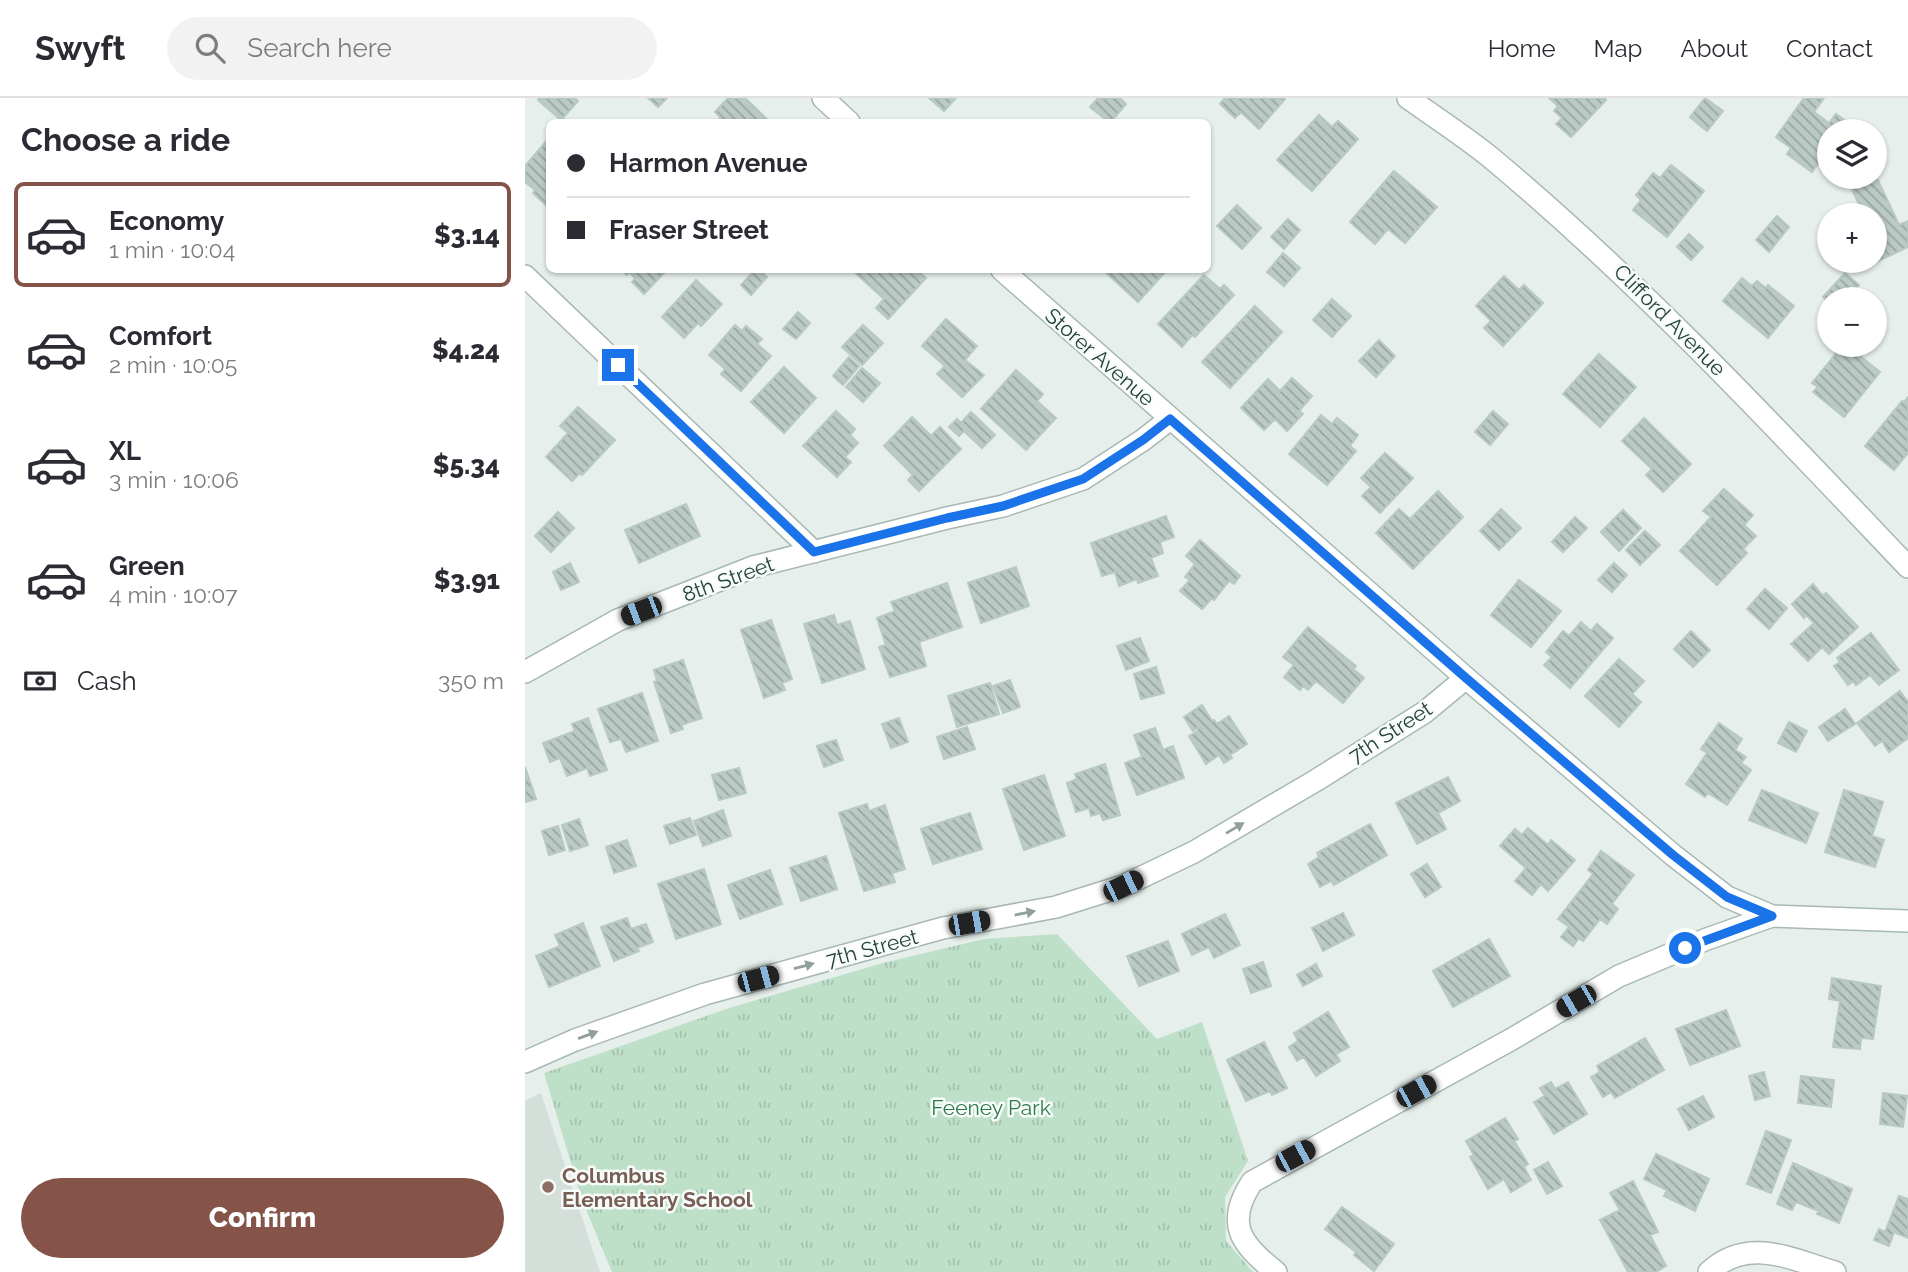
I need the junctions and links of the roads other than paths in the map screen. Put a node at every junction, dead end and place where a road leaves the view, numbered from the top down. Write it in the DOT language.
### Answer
graph roads {
  1 [pos="823,98"];
  2 [pos="1409,98"];
  3 [pos="846,119"];
  4 [pos="1005,273"];
  5 [pos="525,276"];
  6 [pos="1170,419"];
  7 [pos="814,552"];
  8 [pos="1908,567"];
  9 [pos="525,672"];
  10 [pos="1466,678"];
  11 [pos="1772,916"];
  12 [pos="1908,921"];
  13 [pos="525,1062"];
  14 [pos="1276,1272"];
  15 [pos="1709,1272"];
  16 [pos="1835,1272"];
  1 -- 3 [label="street"];
  2 -- 8 [label="street, Clifford Avenue"];
  4 -- 6 [label="street, Storer Avenue"];
  5 -- 7 [label="street"];
  6 -- 7 [label="street, 8th Street"];
  6 -- 10 [label="street, Storer Avenue"];
  7 -- 9 [label="street, 8th Street"];
  10 -- 11 [label="street, Storer Avenue"];
  13 -- 10 [label="street, 7th Street, one-way"];
  11 -- 12 [label="street, Storer Avenue"];
  11 -- 14 [label="street"];
  15 -- 16 [label="street"];
}
